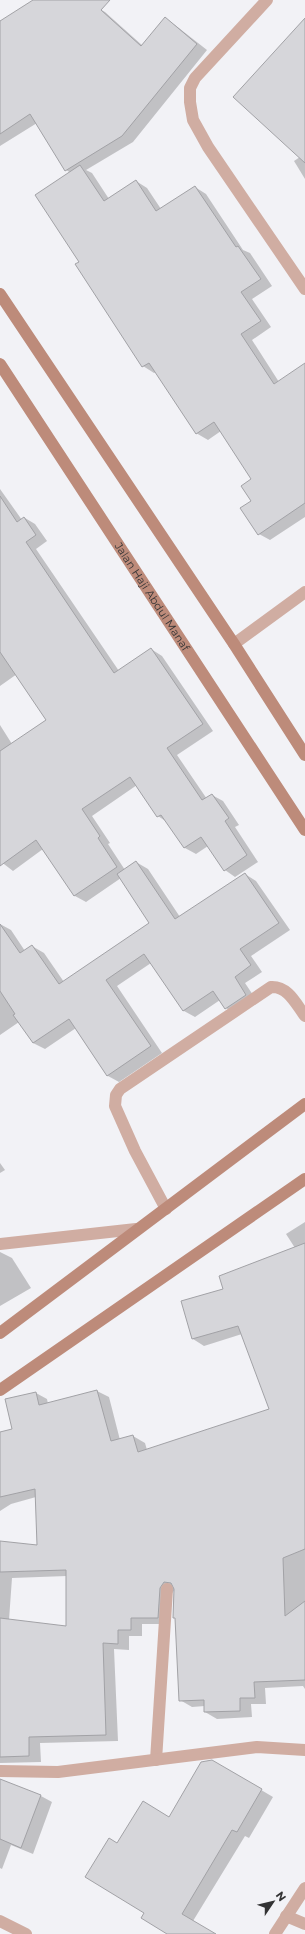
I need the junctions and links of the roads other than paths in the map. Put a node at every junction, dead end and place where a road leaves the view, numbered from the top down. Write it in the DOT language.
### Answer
graph roads {
  1 [pos="267,0"];
  2 [pos="305,290"];
  3 [pos="0,294"];
  4 [pos="0,364"];
  5 [pos="305,592"];
  6 [pos="234,644"];
  7 [pos="305,755"];
  8 [pos="305,830"];
  9 [pos="305,1016"];
  10 [pos="305,1104"];
  11 [pos="305,1179"];
  12 [pos="166,1209"];
  13 [pos="136,1229"];
  14 [pos="0,1244"];
  15 [pos="0,1333"];
  16 [pos="0,1390"];
  17 [pos="167,1589"];
  18 [pos="305,1750"];
  19 [pos="156,1760"];
  20 [pos="0,1771"];
  21 [pos="305,1888"];
  22 [pos="286,1916"];
  23 [pos="0,1921"];
  24 [pos="305,1924"];
  25 [pos="26,1934"];
  26 [pos="275,1934"];
  1 -- 2 [label="street"];
  3 -- 6 [label="main road"];
  4 -- 8 [label="main road, Jalan Haji Abdul Manaf"];
  5 -- 6 [label="street"];
  6 -- 7 [label="main road"];
  9 -- 12 [label="street"];
  10 -- 12 [label="main road"];
  11 -- 16 [label="main road"];
  12 -- 13 [label="main road"];
  13 -- 14 [label="street"];
  13 -- 15 [label="main road"];
  17 -- 19 [label="street"];
  18 -- 19 [label="street"];
  19 -- 20 [label="street"];
  21 -- 22 [label="street"];
  22 -- 24 [label="street"];
  22 -- 26 [label="street"];
  23 -- 25 [label="street"];
}
